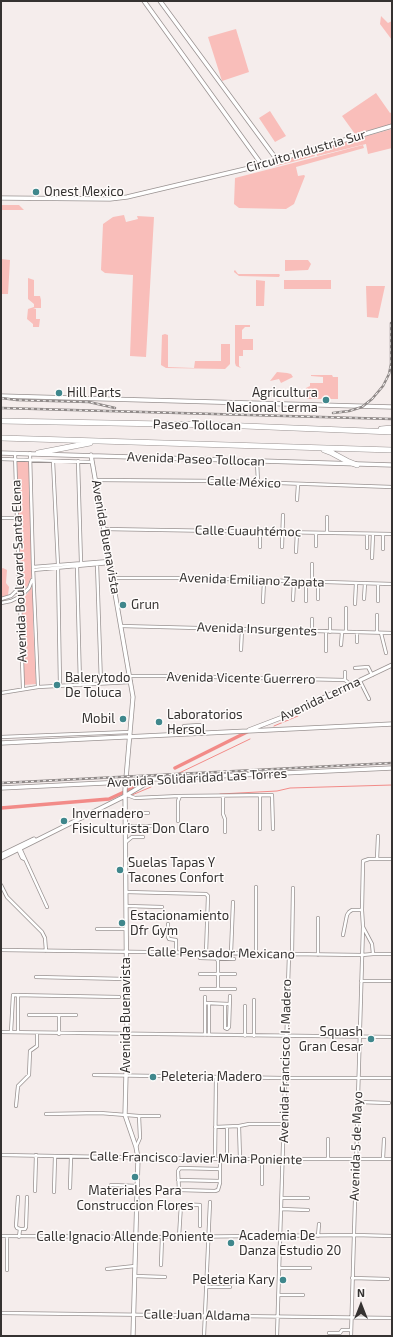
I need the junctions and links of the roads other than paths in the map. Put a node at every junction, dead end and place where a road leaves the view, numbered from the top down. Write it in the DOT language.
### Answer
graph roads {
  1 [pos="144,1"];
  2 [pos="160,1"];
  3 [pos="392,126"];
  4 [pos="277,160"];
  5 [pos="262,165"];
  6 [pos="1,198"];
  7 [pos="1,396"];
  8 [pos="392,407"];
  9 [pos="1,421"];
  10 [pos="392,428"];
  11 [pos="354,431"];
  12 [pos="392,432"];
  13 [pos="1,438"];
  14 [pos="107,441"];
  15 [pos="315,448"];
  16 [pos="392,450"];
  17 [pos="1,453"];
  18 [pos="15,453"];
  19 [pos="21,453"];
  20 [pos="30,453"];
  21 [pos="38,453"];
  22 [pos="91,455"];
  23 [pos="1,459"];
  24 [pos="15,460"];
  25 [pos="21,460"];
  26 [pos="30,460"];
  27 [pos="53,461"];
  28 [pos="78,461"];
  29 [pos="257,461"];
  30 [pos="92,462"];
  31 [pos="357,464"];
  32 [pos="392,466"];
  33 [pos="95,480"];
  34 [pos="258,483"];
  35 [pos="298,484"];
  36 [pos="392,487"];
  37 [pos="297,500"];
  38 [pos="283,515"];
  39 [pos="327,517"];
  40 [pos="1,518"];
  41 [pos="17,518"];
  42 [pos="104,529"];
  43 [pos="260,532"];
  44 [pos="283,532"];
  45 [pos="296,532"];
  46 [pos="316,533"];
  47 [pos="327,533"];
  48 [pos="367,534"];
  49 [pos="373,534"];
  50 [pos="383,534"];
  51 [pos="392,534"];
  52 [pos="316,546"];
  53 [pos="260,547"];
  54 [pos="282,548"];
  55 [pos="367,548"];
  56 [pos="383,549"];
  57 [pos="296,552"];
  58 [pos="372,558"];
  59 [pos="110,562"];
  60 [pos="81,563"];
  61 [pos="97,564"];
  62 [pos="312,564"];
  63 [pos="58,566"];
  64 [pos="68,566"];
  65 [pos="77,566"];
  66 [pos="33,568"];
  67 [pos="34,577"];
  68 [pos="113,578"];
  69 [pos="264,581"];
  70 [pos="294,582"];
  71 [pos="306,582"];
  72 [pos="312,582"];
  73 [pos="318,582"];
  74 [pos="356,583"];
  75 [pos="365,583"];
  76 [pos="378,584"];
  77 [pos="392,584"];
  78 [pos="18,589"];
  79 [pos="19,597"];
  80 [pos="1,599"];
  81 [pos="318,599"];
  82 [pos="364,599"];
  83 [pos="293,600"];
  84 [pos="306,600"];
  85 [pos="378,601"];
  86 [pos="263,602"];
  87 [pos="1,603"];
  88 [pos="355,604"];
  89 [pos="346,608"];
  90 [pos="377,615"];
  91 [pos="312,618"];
  92 [pos="330,619"];
  93 [pos="121,626"];
  94 [pos="242,629"];
  95 [pos="312,631"];
  96 [pos="328,631"];
  97 [pos="342,632"];
  98 [pos="346,632"];
  99 [pos="358,632"];
  100 [pos="377,633"];
  101 [pos="381,633"];
  102 [pos="392,633"];
  103 [pos="357,642"];
  104 [pos="341,645"];
  105 [pos="241,650"];
  106 [pos="326,651"];
  107 [pos="386,653"];
  108 [pos="392,666"];
  109 [pos="355,668"];
  110 [pos="345,672"];
  111 [pos="372,675"];
  112 [pos="130,676"];
  113 [pos="345,680"];
  114 [pos="360,681"];
  115 [pos="131,682"];
  116 [pos="101,684"];
  117 [pos="80,685"];
  118 [pos="351,685"];
  119 [pos="60,686"];
  120 [pos="38,687"];
  121 [pos="23,688"];
  122 [pos="1,693"];
  123 [pos="369,699"];
  124 [pos="392,724"];
  125 [pos="184,726"];
  126 [pos="247,731"];
  127 [pos="130,732"];
  128 [pos="196,734"];
  129 [pos="1,737"];
  130 [pos="130,737"];
  131 [pos="1,743"];
  132 [pos="392,768"];
  133 [pos="154,779"];
  134 [pos="125,782"];
  135 [pos="1,788"];
  136 [pos="125,793"];
  137 [pos="260,795"];
  138 [pos="180,796"];
  139 [pos="223,796"];
  140 [pos="125,813"];
  141 [pos="148,813"];
  142 [pos="178,821"];
  143 [pos="125,826"];
  144 [pos="153,826"];
  145 [pos="273,828"];
  146 [pos="260,829"];
  147 [pos="225,832"];
  148 [pos="378,836"];
  149 [pos="143,837"];
  150 [pos="126,843"];
  151 [pos="18,848"];
  152 [pos="1,856"];
  153 [pos="377,859"];
  154 [pos="392,859"];
  155 [pos="1,885"];
  156 [pos="256,888"];
  157 [pos="293,888"];
  158 [pos="126,892"];
  159 [pos="3,895"];
  160 [pos="233,902"];
  161 [pos="126,906"];
  162 [pos="47,907"];
  163 [pos="162,907"];
  164 [pos="362,910"];
  165 [pos="318,918"];
  166 [pos="168,924"];
  167 [pos="363,927"];
  168 [pos="97,929"];
  169 [pos="126,929"];
  170 [pos="343,935"];
  171 [pos="1,950"];
  172 [pos="46,951"];
  173 [pos="126,951"];
  174 [pos="176,952"];
  175 [pos="206,953"];
  176 [pos="216,953"];
  177 [pos="220,953"];
  178 [pos="231,953"];
  179 [pos="256,954"];
  180 [pos="290,954"];
  181 [pos="373,954"];
  182 [pos="392,954"];
  183 [pos="318,955"];
  184 [pos="362,955"];
  185 [pos="200,958"];
  186 [pos="218,959"];
  187 [pos="234,959"];
  188 [pos="200,974"];
  189 [pos="218,974"];
  190 [pos="235,974"];
  191 [pos="36,977"];
  192 [pos="126,979"];
  193 [pos="361,981"];
  194 [pos="392,981"];
  195 [pos="201,989"];
  196 [pos="218,989"];
  197 [pos="235,989"];
  198 [pos="18,995"];
  199 [pos="230,996"];
  200 [pos="119,997"];
  201 [pos="205,997"];
  202 [pos="254,1000"];
  203 [pos="205,1004"];
  204 [pos="210,1004"];
  205 [pos="225,1004"];
  206 [pos="230,1004"];
  207 [pos="246,1006"];
  208 [pos="12,1012"];
  209 [pos="18,1012"];
  210 [pos="29,1015"];
  211 [pos="59,1015"];
  212 [pos="76,1015"];
  213 [pos="205,1016"];
  214 [pos="209,1016"];
  215 [pos="225,1016"];
  216 [pos="229,1016"];
  217 [pos="205,1028"];
  218 [pos="209,1028"];
  219 [pos="1,1032"];
  220 [pos="12,1032"];
  221 [pos="18,1032"];
  222 [pos="37,1033"];
  223 [pos="59,1034"];
  224 [pos="127,1034"];
  225 [pos="205,1035"];
  226 [pos="209,1035"];
  227 [pos="245,1036"];
  228 [pos="254,1036"];
  229 [pos="286,1036"];
  230 [pos="360,1037"];
  231 [pos="392,1038"];
  232 [pos="94,1075"];
  233 [pos="126,1075"];
  234 [pos="216,1077"];
  235 [pos="284,1078"];
  236 [pos="359,1078"];
  237 [pos="392,1078"];
  238 [pos="358,1102"];
  239 [pos="389,1103"];
  240 [pos="16,1106"];
  241 [pos="46,1114"];
  242 [pos="125,1115"];
  243 [pos="139,1116"];
  244 [pos="158,1116"];
  245 [pos="284,1124"];
  246 [pos="239,1126"];
  247 [pos="215,1127"];
  248 [pos="227,1127"];
  249 [pos="328,1139"];
  250 [pos="384,1139"];
  251 [pos="136,1147"];
  252 [pos="1,1155"];
  253 [pos="36,1155"];
  254 [pos="55,1156"];
  255 [pos="71,1156"];
  256 [pos="138,1158"];
  257 [pos="215,1159"];
  258 [pos="220,1159"];
  259 [pos="227,1159"];
  260 [pos="240,1159"];
  261 [pos="262,1159"];
  262 [pos="283,1159"];
  263 [pos="328,1159"];
  264 [pos="355,1159"];
  265 [pos="383,1159"];
  266 [pos="392,1159"];
  267 [pos="220,1169"];
  268 [pos="178,1180"];
  269 [pos="220,1181"];
  270 [pos="262,1184"];
  271 [pos="111,1185"];
  272 [pos="138,1186"];
  273 [pos="70,1188"];
  274 [pos="35,1191"];
  275 [pos="54,1192"];
  276 [pos="18,1197"];
  277 [pos="27,1198"];
  278 [pos="282,1198"];
  279 [pos="308,1198"];
  280 [pos="210,1202"];
  281 [pos="281,1209"];
  282 [pos="308,1210"];
  283 [pos="319,1224"];
  284 [pos="200,1226"];
  285 [pos="20,1229"];
  286 [pos="354,1235"];
  287 [pos="1,1236"];
  288 [pos="8,1236"];
  289 [pos="318,1236"];
  290 [pos="392,1236"];
  291 [pos="19,1237"];
  292 [pos="136,1237"];
  293 [pos="162,1237"];
  294 [pos="179,1237"];
  295 [pos="209,1237"];
  296 [pos="280,1237"];
  297 [pos="161,1265"];
  298 [pos="136,1266"];
  299 [pos="279,1268"];
  300 [pos="310,1268"];
  301 [pos="107,1269"];
  302 [pos="7,1270"];
  303 [pos="135,1276"];
  304 [pos="165,1277"];
  305 [pos="352,1278"];
  306 [pos="388,1279"];
  307 [pos="206,1287"];
  308 [pos="230,1288"];
  309 [pos="279,1295"];
  310 [pos="303,1295"];
  311 [pos="1,1313"];
  312 [pos="134,1314"];
  313 [pos="204,1315"];
  314 [pos="278,1316"];
  315 [pos="351,1318"];
  316 [pos="392,1318"];
  317 [pos="351,1330"];
  318 [pos="329,1333"];
  319 [pos="133,1336"];
  320 [pos="204,1336"];
  321 [pos="278,1336"];
  322 [pos="351,1336"];
  1 -- 5 [label="main road"];
  2 -- 4 [label="main road"];
  3 -- 4 [label="main road, Circuito Industria Sur"];
  4 -- 5 [label="main road, Circuito Industria Sur"];
  5 -- 6 [label="main road, Circuito Industria Sur"];
  7 -- 8 [label="main road"];
  9 -- 11 [label="highway, Paseo Tollocan"];
  10 -- 11 [label="highway"];
  11 -- 12 [label="highway, Paseo Tollocan"];
  13 -- 14 [label="highway, Paseo Tollocan"];
  14 -- 15 [label="highway, Paseo Tollocan"];
  14 -- 21 [label="highway"];
  15 -- 16 [label="highway, Paseo Tollocan"];
  15 -- 31 [label="highway"];
  17 -- 18 [label="main road, Avenida Paseo Tollocan"];
  18 -- 19 [label="main road, Avenida Paseo Tollocan"];
  18 -- 24 [label="street, Avenida Boulevard Santa Elena"];
  19 -- 20 [label="main road, Avenida Paseo Tollocan"];
  19 -- 25 [label="street"];
  20 -- 21 [label="main road, Avenida Paseo Tollocan"];
  20 -- 26 [label="street, Avenida Boulevard Santa Elena"];
  21 -- 22 [label="main road, Avenida Paseo Tollocan"];
  22 -- 29 [label="main road, Avenida Paseo Tollocan"];
  22 -- 30 [label="main road, Avenida Buenavista"];
  23 -- 24 [label="street"];
  24 -- 25 [label="street"];
  24 -- 41 [label="street, Avenida Boulevard Santa Elena"];
  25 -- 26 [label="street"];
  26 -- 27 [label="street"];
  26 -- 66 [label="street, Avenida Boulevard Santa Elena"];
  27 -- 28 [label="street"];
  27 -- 63 [label="street"];
  28 -- 30 [label="street"];
  28 -- 60 [label="street"];
  29 -- 31 [label="main road, Avenida Paseo Tollocan"];
  29 -- 34 [label="street"];
  30 -- 33 [label="main road, Avenida Buenavista"];
  31 -- 32 [label="main road, Avenida Paseo Tollocan"];
  33 -- 34 [label="street, Calle México"];
  33 -- 42 [label="main road, Avenida Buenavista"];
  34 -- 35 [label="street, Calle México"];
  35 -- 36 [label="street, Calle México"];
  35 -- 37 [label="street"];
  38 -- 44 [label="street"];
  39 -- 47 [label="street"];
  40 -- 41 [label="street"];
  41 -- 78 [label="street, Avenida Boulevard Santa Elena"];
  42 -- 43 [label="street, Calle Cuauhtémoc"];
  42 -- 59 [label="main road, Avenida Buenavista"];
  43 -- 44 [label="street, Calle Cuauhtémoc"];
  43 -- 53 [label="street"];
  44 -- 45 [label="street, Calle Cuauhtémoc"];
  44 -- 54 [label="street"];
  45 -- 46 [label="street, Calle Cuauhtémoc"];
  45 -- 57 [label="street"];
  46 -- 47 [label="street, Calle Cuauhtémoc"];
  46 -- 52 [label="street"];
  47 -- 48 [label="street, Calle Cuauhtémoc"];
  48 -- 49 [label="street, Calle Cuauhtémoc"];
  48 -- 55 [label="street"];
  49 -- 50 [label="street, Calle Cuauhtémoc"];
  49 -- 58 [label="street"];
  50 -- 51 [label="street, Calle Cuauhtémoc"];
  50 -- 56 [label="street"];
  59 -- 60 [label="street"];
  59 -- 61 [label="street"];
  59 -- 68 [label="main road, Avenida Buenavista"];
  60 -- 64 [label="street"];
  61 -- 65 [label="street"];
  61 -- 116 [label="street"];
  62 -- 72 [label="street"];
  63 -- 64 [label="street"];
  63 -- 66 [label="street"];
  63 -- 119 [label="street"];
  64 -- 65 [label="street"];
  65 -- 117 [label="street"];
  66 -- 67 [label="street, Avenida Boulevard Santa Elena"];
  67 -- 79 [label="street"];
  67 -- 120 [label="street, Avenida Boulevard Santa Elena"];
  68 -- 69 [label="street, Avenida Emiliano Zapata"];
  68 -- 93 [label="main road, Avenida Buenavista"];
  69 -- 70 [label="street, Avenida Emiliano Zapata"];
  69 -- 86 [label="street"];
  70 -- 71 [label="street, Avenida Emiliano Zapata"];
  70 -- 83 [label="street"];
  71 -- 72 [label="street, Avenida Emiliano Zapata"];
  71 -- 84 [label="street"];
  72 -- 73 [label="street, Avenida Emiliano Zapata"];
  73 -- 74 [label="street, Avenida Emiliano Zapata"];
  73 -- 81 [label="street"];
  74 -- 75 [label="street, Avenida Emiliano Zapata"];
  74 -- 88 [label="street"];
  75 -- 76 [label="street, Avenida Emiliano Zapata"];
  75 -- 82 [label="street"];
  76 -- 77 [label="street, Avenida Emiliano Zapata"];
  76 -- 85 [label="street"];
  78 -- 79 [label="street, Avenida Boulevard Santa Elena"];
  78 -- 80 [label="street"];
  79 -- 87 [label="street"];
  79 -- 121 [label="street, Avenida Boulevard Santa Elena"];
  89 -- 98 [label="street"];
  90 -- 100 [label="street"];
  91 -- 95 [label="street"];
  92 -- 96 [label="street"];
  93 -- 94 [label="street, Avenida Insurgentes"];
  93 -- 112 [label="main road, Avenida Buenavista"];
  94 -- 95 [label="street, Avenida Insurgentes"];
  94 -- 105 [label="street"];
  95 -- 96 [label="street, Avenida Insurgentes"];
  96 -- 97 [label="street, Avenida Insurgentes"];
  96 -- 106 [label="street"];
  97 -- 98 [label="street, Avenida Insurgentes"];
  97 -- 104 [label="street"];
  98 -- 99 [label="street, Avenida Insurgentes"];
  99 -- 100 [label="street, Avenida Insurgentes"];
  99 -- 103 [label="street"];
  100 -- 101 [label="street, Avenida Insurgentes"];
  101 -- 102 [label="street, Avenida Insurgentes"];
  101 -- 107 [label="street"];
  108 -- 111 [label="main road, Avenida Lerma"];
  109 -- 111 [label="street"];
  110 -- 113 [label="street"];
  111 -- 114 [label="main road, Avenida Lerma"];
  112 -- 113 [label="street, Avenida Vicente Guerrero"];
  112 -- 115 [label="main road, Avenida Buenavista"];
  113 -- 118 [label="street"];
  114 -- 118 [label="main road, Avenida Lerma"];
  114 -- 123 [label="street"];
  115 -- 116 [label="street"];
  115 -- 127 [label="main road, Avenida Buenavista"];
  116 -- 117 [label="street"];
  117 -- 119 [label="street"];
  118 -- 126 [label="main road, Avenida Lerma"];
  119 -- 120 [label="street"];
  120 -- 121 [label="street"];
  121 -- 122 [label="street"];
  124 -- 126 [label="main road"];
  125 -- 128 [label="street"];
  126 -- 128 [label="main road"];
  127 -- 129 [label="street"];
  127 -- 130 [label="main road, Avenida Buenavista"];
  128 -- 130 [label="main road"];
  130 -- 131 [label="main road"];
  130 -- 134 [label="main road, Avenida Buenavista"];
  132 -- 133 [label="main road, Avenida Solidaridad Las Torres"];
  133 -- 134 [label="main road, Avenida Solidaridad Las Torres"];
  133 -- 136 [label="main road"];
  134 -- 135 [label="main road, Avenida Solidaridad Las Torres"];
  134 -- 136 [label="main road, Avenida Buenavista"];
  136 -- 138 [label="street"];
  136 -- 140 [label="main road, Avenida Buenavista"];
  136 -- 151 [label="main road"];
  137 -- 139 [label="street"];
  137 -- 145 [label="street"];
  137 -- 146 [label="street"];
  138 -- 139 [label="street"];
  138 -- 142 [label="street"];
  139 -- 147 [label="street"];
  140 -- 141 [label="street"];
  140 -- 143 [label="main road, Avenida Buenavista"];
  143 -- 144 [label="street"];
  143 -- 150 [label="main road, Avenida Buenavista"];
  148 -- 153 [label="street"];
  149 -- 150 [label="street"];
  150 -- 158 [label="main road, Avenida Buenavista"];
  151 -- 152 [label="main road"];
  151 -- 162 [label="street"];
  153 -- 154 [label="street"];
  153 -- 164 [label="street, Avenida 5 de Mayo"];
  155 -- 159 [label="street"];
  156 -- 179 [label="street"];
  157 -- 180 [label="street, Avenida Francisco I. Madero"];
  158 -- 161 [label="main road, Avenida Buenavista"];
  158 -- 175 [label="street"];
  159 -- 172 [label="street"];
  160 -- 178 [label="street"];
  161 -- 163 [label="street"];
  161 -- 169 [label="main road, Avenida Buenavista"];
  164 -- 167 [label="street, Avenida 5 de Mayo"];
  164 -- 170 [label="street"];
  165 -- 183 [label="street"];
  166 -- 174 [label="street"];
  167 -- 181 [label="street"];
  167 -- 184 [label="street, Avenida 5 de Mayo"];
  168 -- 169 [label="street"];
  169 -- 173 [label="main road, Avenida Buenavista"];
  171 -- 172 [label="street, Calle Pensador Mexicano"];
  172 -- 173 [label="street, Calle Pensador Mexicano"];
  173 -- 174 [label="street, Calle Pensador Mexicano"];
  173 -- 192 [label="main road, Avenida Buenavista"];
  174 -- 175 [label="street, Calle Pensador Mexicano"];
  175 -- 176 [label="street, Calle Pensador Mexicano"];
  176 -- 177 [label="street, Calle Pensador Mexicano"];
  176 -- 186 [label="street"];
  177 -- 178 [label="street, Calle Pensador Mexicano"];
  177 -- 186 [label="street"];
  178 -- 179 [label="street, Calle Pensador Mexicano"];
  179 -- 180 [label="street, Calle Pensador Mexicano"];
  180 -- 183 [label="street, Calle Pensador Mexicano"];
  180 -- 229 [label="street, Avenida Francisco I. Madero"];
  181 -- 182 [label="street, Calle Pensador Mexicano"];
  181 -- 184 [label="street, Calle Pensador Mexicano"];
  183 -- 184 [label="street, Calle Pensador Mexicano"];
  184 -- 193 [label="street, Avenida 5 de Mayo"];
  185 -- 186 [label="street"];
  186 -- 187 [label="street"];
  186 -- 189 [label="street"];
  188 -- 189 [label="street"];
  189 -- 190 [label="street"];
  189 -- 196 [label="street"];
  191 -- 192 [label="street"];
  192 -- 224 [label="main road, Avenida Buenavista"];
  193 -- 194 [label="street"];
  193 -- 230 [label="street, Avenida 5 de Mayo"];
  195 -- 196 [label="street"];
  196 -- 197 [label="street"];
  198 -- 200 [label="street"];
  198 -- 208 [label="street"];
  198 -- 209 [label="street"];
  199 -- 206 [label="street"];
  201 -- 203 [label="street"];
  202 -- 228 [label="street"];
  203 -- 204 [label="street"];
  203 -- 213 [label="street"];
  204 -- 205 [label="street"];
  204 -- 214 [label="street"];
  205 -- 206 [label="street"];
  205 -- 215 [label="street"];
  206 -- 216 [label="street"];
  207 -- 227 [label="street"];
  208 -- 209 [label="street"];
  208 -- 220 [label="street"];
  209 -- 221 [label="street"];
  210 -- 211 [label="street"];
  211 -- 212 [label="street"];
  211 -- 223 [label="street"];
  213 -- 214 [label="street"];
  213 -- 217 [label="street"];
  214 -- 218 [label="street"];
  215 -- 216 [label="street"];
  215 -- 216 [label="street"];
  217 -- 218 [label="street"];
  217 -- 225 [label="street"];
  218 -- 226 [label="street"];
  219 -- 220 [label="street"];
  220 -- 221 [label="street"];
  221 -- 222 [label="street"];
  222 -- 223 [label="street"];
  222 -- 240 [label="street"];
  223 -- 224 [label="street"];
  224 -- 225 [label="street"];
  224 -- 233 [label="main road, Avenida Buenavista"];
  225 -- 226 [label="street"];
  226 -- 227 [label="street"];
  227 -- 228 [label="street"];
  228 -- 229 [label="street"];
  229 -- 230 [label="street"];
  229 -- 235 [label="street, Avenida Francisco I. Madero"];
  230 -- 231 [label="street"];
  230 -- 236 [label="street, Avenida 5 de Mayo"];
  232 -- 233 [label="street"];
  233 -- 234 [label="street"];
  233 -- 242 [label="main road, Avenida Buenavista"];
  234 -- 235 [label="street"];
  234 -- 247 [label="street"];
  235 -- 236 [label="street"];
  235 -- 245 [label="street, Avenida Francisco I. Madero"];
  236 -- 237 [label="street"];
  236 -- 238 [label="street, Avenida 5 de Mayo"];
  238 -- 239 [label="street"];
  238 -- 264 [label="street, Avenida 5 de Mayo"];
  241 -- 242 [label="street"];
  242 -- 243 [label="street"];
  242 -- 251 [label="main road, Avenida Buenavista"];
  243 -- 244 [label="street"];
  243 -- 251 [label="street"];
  245 -- 246 [label="street"];
  245 -- 262 [label="street, Avenida Francisco I. Madero"];
  246 -- 248 [label="street"];
  246 -- 260 [label="street"];
  247 -- 248 [label="street"];
  247 -- 257 [label="street"];
  248 -- 259 [label="street"];
  249 -- 263 [label="street"];
  250 -- 265 [label="street"];
  251 -- 256 [label="main road, Avenida Buenavista"];
  252 -- 253 [label="street, Calle Francisco Javier Mina Poniente"];
  253 -- 254 [label="street, Calle Francisco Javier Mina Poniente"];
  253 -- 274 [label="street"];
  254 -- 255 [label="street, Calle Francisco Javier Mina Poniente"];
  254 -- 275 [label="street"];
  255 -- 256 [label="street, Calle Francisco Javier Mina Poniente"];
  255 -- 273 [label="street"];
  256 -- 257 [label="street, Calle Francisco Javier Mina Poniente"];
  256 -- 272 [label="main road, Avenida Buenavista"];
  257 -- 258 [label="street, Calle Francisco Javier Mina Poniente"];
  258 -- 259 [label="street, Calle Francisco Javier Mina Poniente"];
  258 -- 267 [label="street"];
  259 -- 260 [label="street, Calle Francisco Javier Mina Poniente"];
  260 -- 261 [label="street, Calle Francisco Javier Mina Poniente"];
  261 -- 262 [label="street, Calle Francisco Javier Mina Poniente"];
  261 -- 270 [label="street"];
  262 -- 263 [label="street, Calle Francisco Javier Mina Poniente"];
  262 -- 278 [label="street, Avenida Francisco I. Madero"];
  263 -- 264 [label="street, Calle Francisco Javier Mina Poniente"];
  264 -- 265 [label="street, Calle Francisco Javier Mina Poniente"];
  264 -- 286 [label="street, Avenida 5 de Mayo"];
  265 -- 266 [label="street, Calle Francisco Javier Mina Poniente"];
  267 -- 268 [label="street"];
  267 -- 269 [label="street"];
  268 -- 269 [label="street"];
  268 -- 269 [label="street"];
  271 -- 272 [label="street"];
  272 -- 292 [label="main road, Avenida Buenavista"];
  276 -- 285 [label="street"];
  277 -- 285 [label="street"];
  278 -- 279 [label="street"];
  278 -- 281 [label="street, Avenida Francisco I. Madero"];
  280 -- 295 [label="street"];
  281 -- 282 [label="street"];
  281 -- 296 [label="street, Avenida Francisco I. Madero"];
  283 -- 289 [label="street"];
  284 -- 294 [label="street"];
  285 -- 291 [label="street"];
  286 -- 289 [label="street, Calle Ignacio Allende Poniente"];
  286 -- 290 [label="street, Calle Ignacio Allende Poniente"];
  286 -- 305 [label="street, Avenida 5 de Mayo"];
  287 -- 288 [label="street, Calle Ignacio Allende Poniente"];
  288 -- 291 [label="street, Calle Ignacio Allende Poniente"];
  288 -- 302 [label="street"];
  289 -- 296 [label="street, Calle Ignacio Allende Poniente"];
  291 -- 292 [label="street, Calle Ignacio Allende Poniente"];
  292 -- 293 [label="street, Calle Ignacio Allende Poniente"];
  292 -- 298 [label="main road, Avenida Buenavista"];
  293 -- 294 [label="street, Calle Ignacio Allende Poniente"];
  293 -- 297 [label="street"];
  294 -- 295 [label="street, Calle Ignacio Allende Poniente"];
  295 -- 296 [label="street, Calle Ignacio Allende Poniente"];
  295 -- 307 [label="street"];
  296 -- 299 [label="street, Avenida Francisco I. Madero"];
  298 -- 301 [label="street"];
  298 -- 303 [label="main road, Avenida Buenavista"];
  299 -- 300 [label="street"];
  299 -- 309 [label="street, Avenida Francisco I. Madero"];
  303 -- 304 [label="street"];
  303 -- 312 [label="main road, Avenida Buenavista"];
  305 -- 306 [label="street"];
  305 -- 315 [label="street, Avenida 5 de Mayo"];
  307 -- 308 [label="street"];
  307 -- 313 [label="street"];
  309 -- 310 [label="street"];
  309 -- 314 [label="street, Avenida Francisco I. Madero"];
  311 -- 312 [label="street, Calle Juan Aldama"];
  312 -- 313 [label="street, Calle Juan Aldama"];
  312 -- 319 [label="main road, Avenida Buenavista"];
  313 -- 314 [label="street, Calle Juan Aldama"];
  313 -- 320 [label="street"];
  314 -- 315 [label="street, Calle Juan Aldama"];
  314 -- 321 [label="street, Avenida Francisco I. Madero"];
  315 -- 316 [label="street, Calle Juan Aldama"];
  315 -- 317 [label="street, Avenida 5 de Mayo"];
  317 -- 318 [label="street"];
  317 -- 322 [label="street, Avenida 5 de Mayo"];
}
